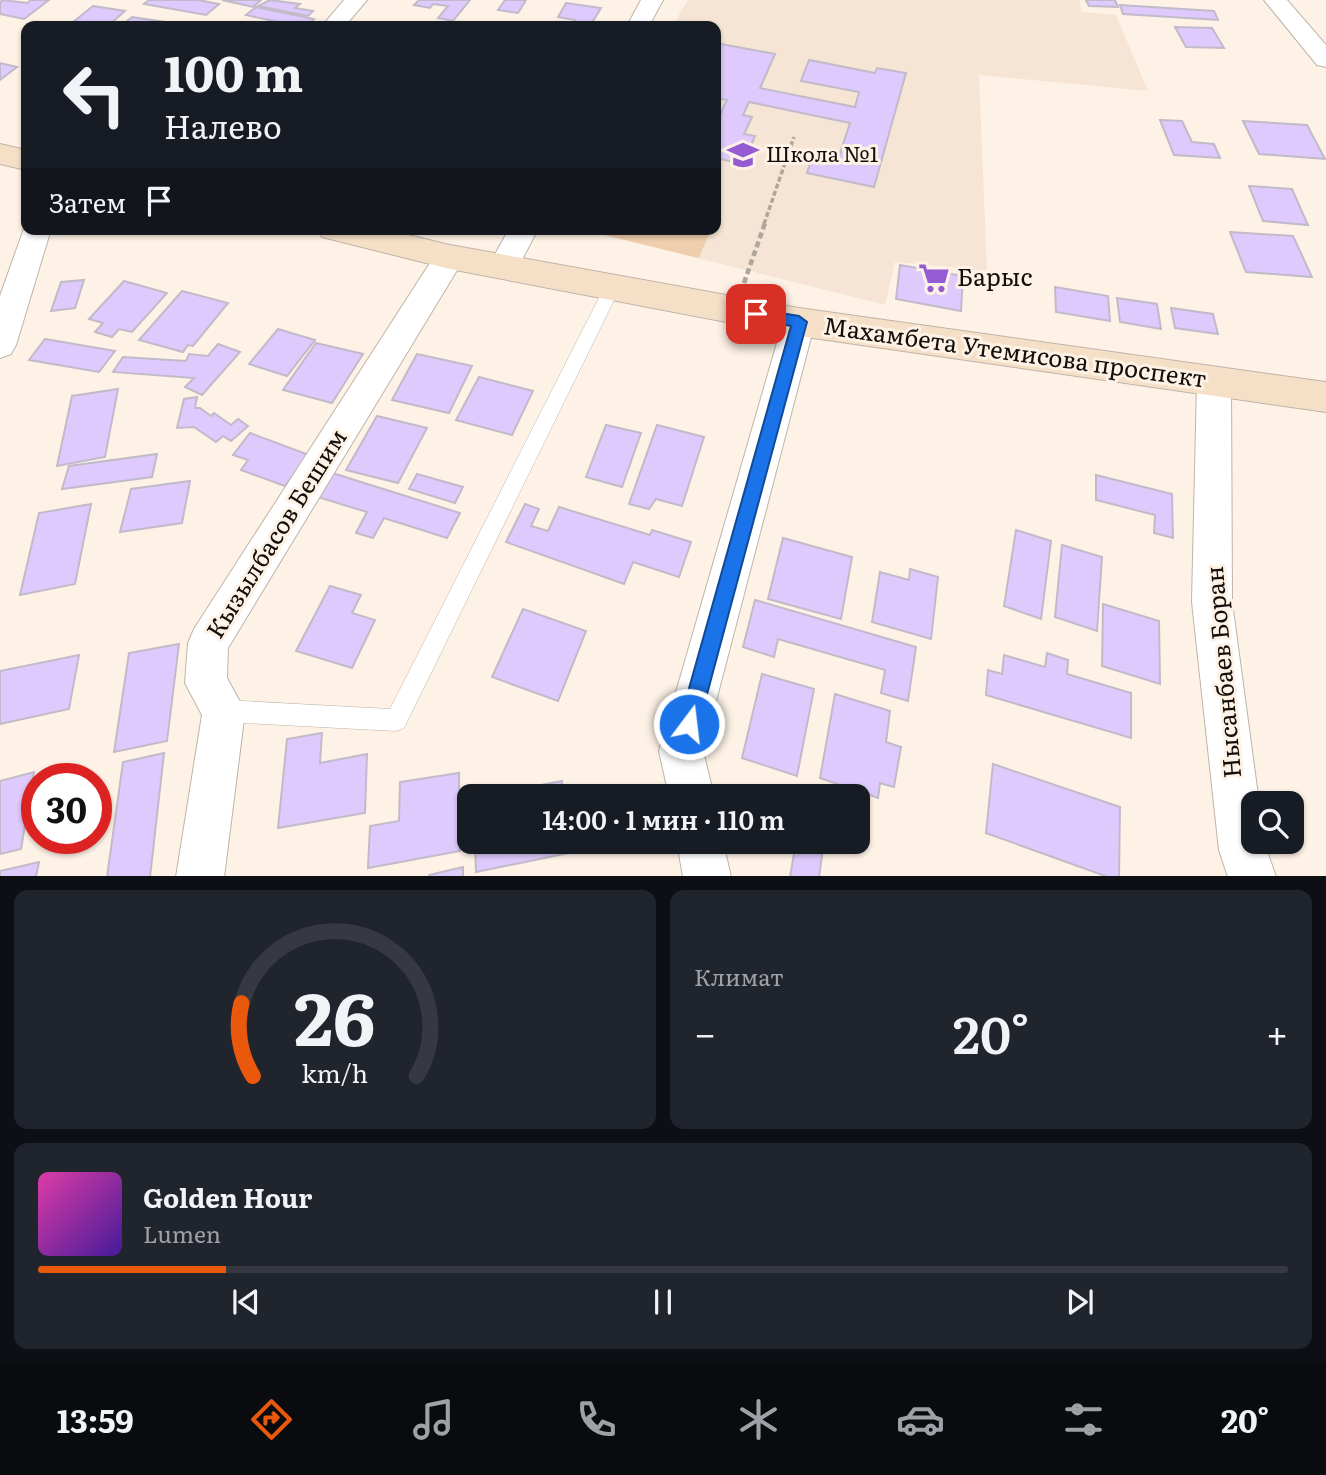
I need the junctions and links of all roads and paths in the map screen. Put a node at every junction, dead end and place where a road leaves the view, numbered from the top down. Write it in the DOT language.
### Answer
graph roads {
  1 [pos="356,0"];
  2 [pos="652,0"];
  3 [pos="1275,0"];
  4 [pos="337,21"];
  5 [pos="641,21"];
  6 [pos="1326,60"];
  7 [pos="794,137"];
  8 [pos="0,154"];
  9 [pos="21,159"];
  10 [pos="35,235"];
  11 [pos="358,235"];
  12 [pos="521,235"];
  13 [pos="450,257"];
  14 [pos="503,267"];
  15 [pos="612,288"];
  16 [pos="735,310"];
  17 [pos="799,322"];
  18 [pos="0,345"];
  19 [pos="1214,381"];
  20 [pos="1326,397"];
  21 [pos="223,711"];
  22 [pos="688,784"];
  23 [pos="702,854"];
  24 [pos="200,876"];
  25 [pos="707,876"];
  26 [pos="1252,876"];
  1 -- 4 [label="street"];
  2 -- 5 [label="street"];
  3 -- 6 [label="street"];
  7 -- 16 [label="path"];
  8 -- 9 [label="street"];
  10 -- 18 [label="street"];
  11 -- 13 [label="street, Махамбета Утемисова проспект"];
  12 -- 14 [label="street"];
  13 -- 14 [label="street, Махамбета Утемисова проспект"];
  13 -- 21 [label="street, Кызылбасов Бешим"];
  14 -- 15 [label="street, Махамбета Утемисова проспект"];
  15 -- 16 [label="street, Махамбета Утемисова проспект"];
  15 -- 21 [label="lane"];
  16 -- 17 [label="street, Махамбета Утемисова проспект"];
  17 -- 19 [label="street, Махамбета Утемисова проспект"];
  17 -- 22 [label="street"];
  19 -- 20 [label="street, Махамбета Утемисова проспект"];
  19 -- 26 [label="street, Нысанбаев Боран"];
  21 -- 24 [label="street"];
  23 -- 25 [label="street"];
}
